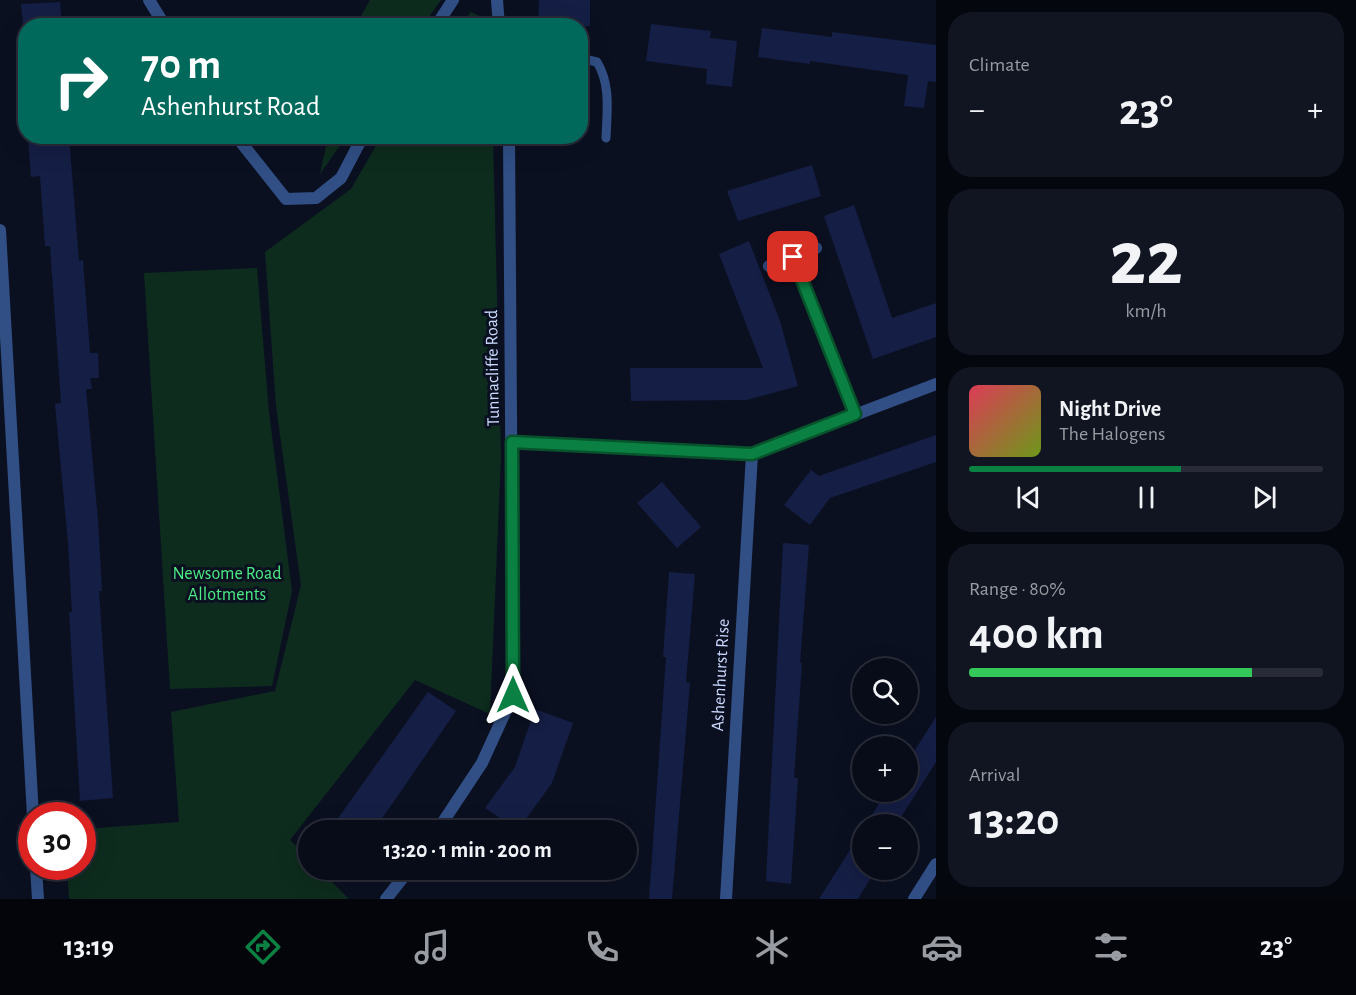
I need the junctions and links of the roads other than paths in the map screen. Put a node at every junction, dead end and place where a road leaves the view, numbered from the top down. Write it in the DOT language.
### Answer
graph roads {
  1 [pos="149,0"];
  2 [pos="453,0"];
  3 [pos="497,0"];
  4 [pos="160,18"];
  5 [pos="441,18"];
  6 [pos="498,18"];
  7 [pos="588,60"];
  8 [pos="606,138"];
  9 [pos="242,144"];
  10 [pos="359,144"];
  11 [pos="509,144"];
  12 [pos="0,230"];
  13 [pos="816,248"];
  14 [pos="793,257"];
  15 [pos="769,266"];
  16 [pos="936,384"];
  17 [pos="855,414"];
  18 [pos="512,442"];
  19 [pos="752,454"];
  20 [pos="32,802"];
  21 [pos="444,820"];
  22 [pos="936,864"];
  23 [pos="37,880"];
  24 [pos="401,880"];
  25 [pos="38,899"];
  26 [pos="386,899"];
  27 [pos="726,899"];
  28 [pos="914,899"];
  1 -- 4 [label="street"];
  2 -- 5 [label="street"];
  3 -- 6 [label="street"];
  7 -- 8 [label="lane"];
  9 -- 10 [label="street"];
  11 -- 18 [label="street, Tunnacliffe Road"];
  12 -- 20 [label="street"];
  13 -- 14 [label="street"];
  14 -- 15 [label="street"];
  14 -- 17 [label="street"];
  16 -- 17 [label="street"];
  17 -- 19 [label="street"];
  18 -- 19 [label="street"];
  18 -- 21 [label="street, Tunnacliffe Road"];
  19 -- 27 [label="street, Ashenhurst Rise"];
  22 -- 28 [label="street"];
  23 -- 25 [label="street"];
  24 -- 26 [label="street"];
}
